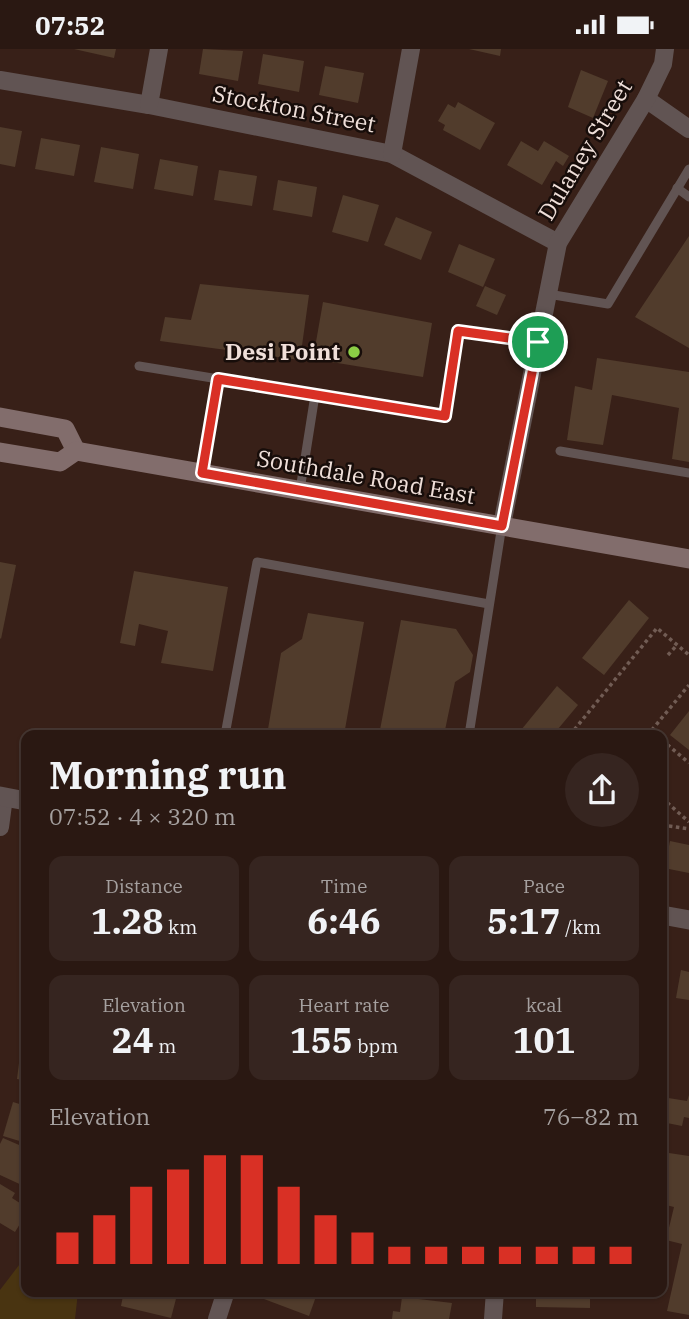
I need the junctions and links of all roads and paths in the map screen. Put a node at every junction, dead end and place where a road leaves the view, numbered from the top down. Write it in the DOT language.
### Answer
graph roads {
  1 [pos="159,49"];
  2 [pos="411,49"];
  3 [pos="665,49"];
  4 [pos="0,81"];
  5 [pos="646,99"];
  6 [pos="149,105"];
  7 [pos="689,129"];
  8 [pos="392,154"];
  9 [pos="689,169"];
  10 [pos="677,188"];
  11 [pos="689,197"];
  12 [pos="558,243"];
  13 [pos="548,294"];
  14 [pos="538,342"];
  15 [pos="139,366"];
  16 [pos="218,379"];
  17 [pos="315,395"];
  18 [pos="0,417"];
  19 [pos="76,451"];
  20 [pos="560,451"];
  21 [pos="0,452"];
  22 [pos="202,473"];
  23 [pos="689,473"];
  24 [pos="300,490"];
  25 [pos="502,526"];
  26 [pos="689,559"];
  27 [pos="489,604"];
  28 [pos="677,645"];
  29 [pos="668,655"];
  30 [pos="689,655"];
  31 [pos="689,685"];
  32 [pos="226,730"];
  33 [pos="469,730"];
  34 [pos="574,730"];
  35 [pos="652,730"];
  36 [pos="667,744"];
  37 [pos="689,762"];
  38 [pos="2,796"];
  39 [pos="21,800"];
  40 [pos="667,802"];
  41 [pos="689,822"];
  42 [pos="667,826"];
  43 [pos="0,827"];
  44 [pos="689,829"];
  45 [pos="667,916"];
  46 [pos="689,920"];
  47 [pos="224,1297"];
  48 [pos="495,1297"];
  49 [pos="217,1319"];
  50 [pos="493,1319"];
  1 -- 6 [label="street"];
  2 -- 8 [label="street"];
  3 -- 5 [label="street, Dulaney Street"];
  4 -- 6 [label="street, Stockton Street"];
  5 -- 7 [label="street"];
  5 -- 12 [label="street, Dulaney Street"];
  6 -- 8 [label="street, Stockton Street"];
  8 -- 12 [label="street, Stockton Street"];
  9 -- 10 [label="lane"];
  10 -- 11 [label="lane"];
  10 -- 13 [label="lane"];
  12 -- 13 [label="street, Dulaney Street"];
  13 -- 14 [label="street, Dulaney Street"];
  14 -- 17 [label="lane"];
  14 -- 25 [label="street, Dulaney Street"];
  15 -- 16 [label="lane"];
  16 -- 17 [label="lane"];
  16 -- 22 [label="lane"];
  17 -- 24 [label="lane"];
  18 -- 19 [label="main road"];
  19 -- 21 [label="main road, Southdale Road East"];
  19 -- 22 [label="main road, Southdale Road East"];
  20 -- 23 [label="lane"];
  22 -- 24 [label="main road, Southdale Road East"];
  24 -- 25 [label="main road, Southdale Road East"];
  25 -- 26 [label="main road, Southdale Road East"];
  25 -- 27 [label="lane"];
  27 -- 32 [label="lane"];
  27 -- 33 [label="lane"];
  28 -- 29 [label="path"];
  28 -- 30 [label="path"];
  28 -- 34 [label="path"];
  31 -- 35 [label="path"];
  36 -- 37 [label="path"];
  38 -- 39 [label="street"];
  38 -- 43 [label="street"];
  40 -- 41 [label="path"];
  42 -- 44 [label="path"];
  45 -- 46 [label="street"];
  47 -- 49 [label="street"];
  48 -- 50 [label="street"];
}
